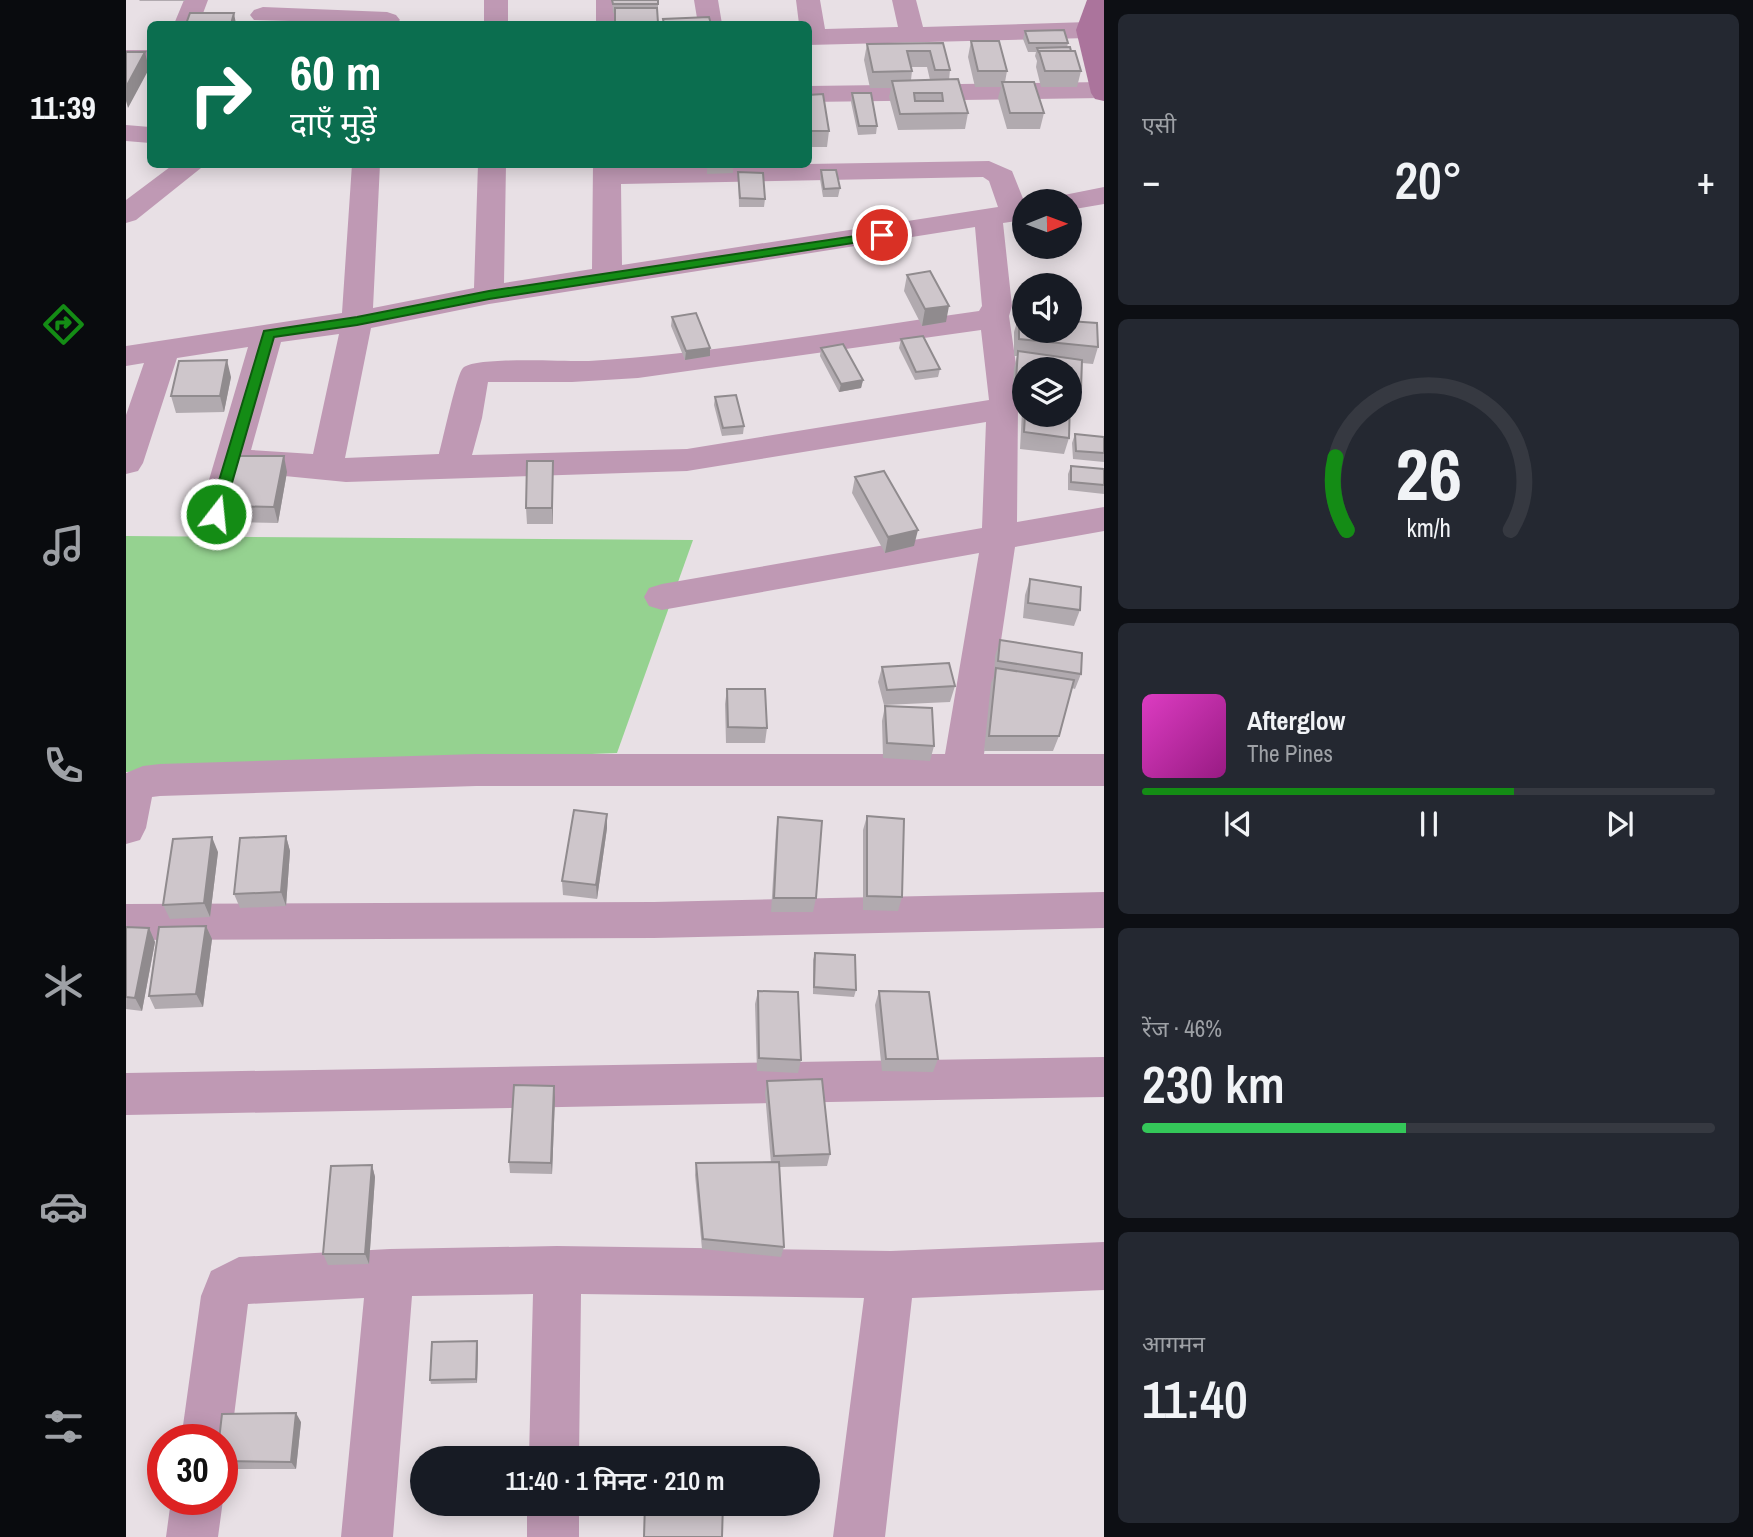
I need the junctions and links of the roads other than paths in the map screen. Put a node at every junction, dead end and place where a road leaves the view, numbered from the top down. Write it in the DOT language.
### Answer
graph roads {
  1 [pos="196,0"];
  2 [pos="496,0"];
  3 [pos="608,0"];
  4 [pos="706,0"];
  5 [pos="808,0"];
  6 [pos="904,0"];
  7 [pos="1098,0"];
  8 [pos="264,15"];
  9 [pos="391,17"];
  10 [pos="188,21"];
  11 [pos="496,21"];
  12 [pos="608,21"];
  13 [pos="710,21"];
  14 [pos="810,21"];
  15 [pos="1088,30"];
  16 [pos="912,34"];
  17 [pos="812,37"];
  18 [pos="1099,56"];
  19 [pos="126,58"];
  20 [pos="147,58"];
  21 [pos="1103,91"];
  22 [pos="812,94"];
  23 [pos="126,133"];
  24 [pos="147,135"];
  25 [pos="187,168"];
  26 [pos="366,168"];
  27 [pos="492,168"];
  28 [pos="607,170"];
  29 [pos="1104,195"];
  30 [pos="1082,199"];
  31 [pos="126,214"];
  32 [pos="1008,214"];
  33 [pos="607,278"];
  34 [pos="489,295"];
  35 [pos="994,316"];
  36 [pos="357,321"];
  37 [pos="268,334"];
  38 [pos="164,350"];
  39 [pos="126,356"];
  40 [pos="1003,406"];
  41 [pos="232,460"];
  42 [pos="126,463"];
  43 [pos="459,465"];
  44 [pos="332,467"];
  45 [pos="216,514"];
  46 [pos="1104,519"];
  47 [pos="999,538"];
  48 [pos="662,597"];
  49 [pos="962,770"];
  50 [pos="1104,770"];
  51 [pos="130,789"];
  52 [pos="126,828"];
  53 [pos="1104,910"];
  54 [pos="126,922"];
  55 [pos="1104,1076"];
  56 [pos="126,1094"];
  57 [pos="1104,1266"];
  58 [pos="556,1270"];
  59 [pos="390,1273"];
  60 [pos="891,1275"];
  61 [pos="208,1424"];
  62 [pos="554,1446"];
  63 [pos="195,1515"];
  64 [pos="553,1516"];
  65 [pos="192,1537"];
  66 [pos="367,1537"];
  67 [pos="553,1537"];
  68 [pos="859,1537"];
  1 -- 10 [label="street"];
  2 -- 11 [label="street"];
  3 -- 12 [label="street"];
  4 -- 13 [label="street"];
  5 -- 14 [label="street"];
  6 -- 16 [label="street"];
  7 -- 15 [label="street"];
  8 -- 9 [label="street"];
  15 -- 16 [label="street"];
  15 -- 18 [label="street"];
  16 -- 17 [label="street"];
  18 -- 21 [label="street"];
  19 -- 20 [label="street"];
  21 -- 22 [label="street"];
  23 -- 24 [label="street"];
  25 -- 31 [label="street"];
  26 -- 36 [label="street"];
  27 -- 34 [label="street"];
  28 -- 32 [label="street"];
  28 -- 33 [label="street"];
  29 -- 30 [label="street"];
  32 -- 33 [label="street"];
  32 -- 35 [label="street"];
  33 -- 34 [label="street"];
  34 -- 36 [label="street"];
  35 -- 40 [label="street"];
  35 -- 43 [label="street"];
  36 -- 37 [label="street"];
  36 -- 44 [label="street"];
  37 -- 38 [label="street"];
  37 -- 41 [label="street"];
  38 -- 39 [label="street"];
  38 -- 42 [label="street"];
  40 -- 43 [label="street"];
  40 -- 47 [label="street"];
  41 -- 44 [label="street"];
  41 -- 45 [label="street"];
  43 -- 44 [label="street"];
  46 -- 47 [label="street"];
  47 -- 48 [label="street"];
  47 -- 49 [label="street"];
  49 -- 50 [label="street"];
  49 -- 51 [label="street"];
  51 -- 52 [label="street"];
  53 -- 54 [label="street"];
  55 -- 56 [label="street"];
  57 -- 60 [label="street"];
  58 -- 59 [label="street"];
  58 -- 60 [label="street"];
  58 -- 62 [label="street"];
  59 -- 61 [label="street"];
  59 -- 66 [label="street"];
  60 -- 68 [label="street"];
  63 -- 65 [label="street"];
  64 -- 67 [label="street"];
}
